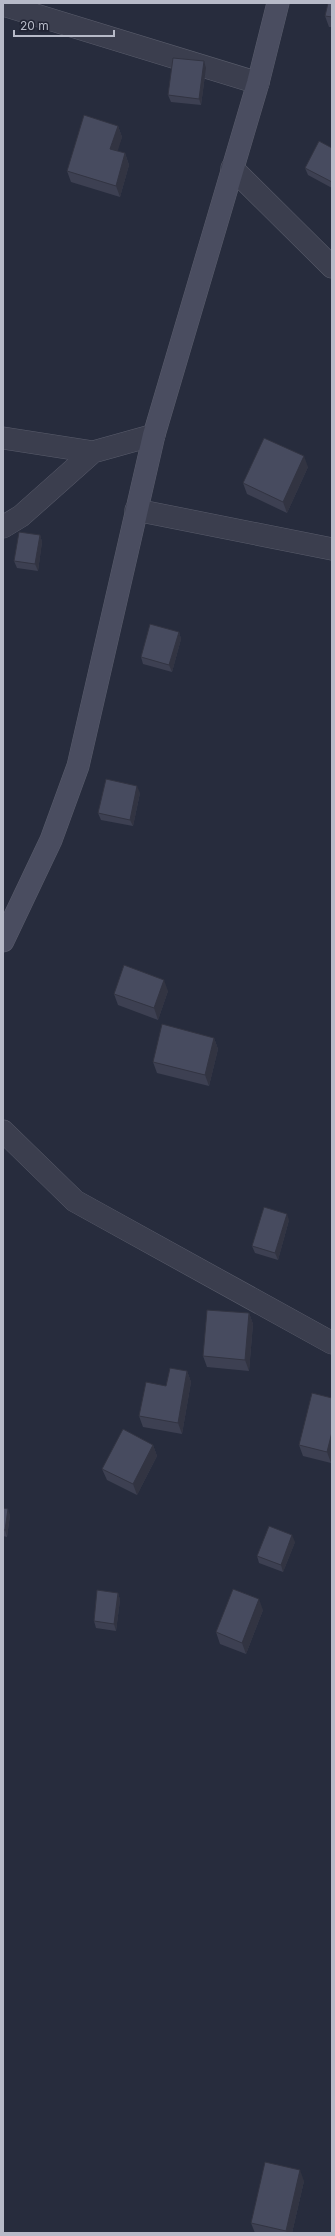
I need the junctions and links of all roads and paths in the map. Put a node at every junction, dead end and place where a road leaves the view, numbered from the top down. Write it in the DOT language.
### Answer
graph roads {
  1 [pos="278,3"];
  2 [pos="3,5"];
  3 [pos="258,83"];
  4 [pos="232,168"];
  5 [pos="332,267"];
  6 [pos="154,435"];
  7 [pos="3,438"];
  8 [pos="93,452"];
  9 [pos="136,510"];
  10 [pos="3,527"];
  11 [pos="332,550"];
  12 [pos="3,941"];
  13 [pos="3,1131"];
  14 [pos="332,1343"];
  1 -- 3 [label="street"];
  2 -- 3 [label="street"];
  3 -- 4 [label="street"];
  4 -- 5 [label="street"];
  4 -- 6 [label="street"];
  6 -- 8 [label="street"];
  6 -- 9 [label="street"];
  7 -- 8 [label="street"];
  8 -- 10 [label="street"];
  9 -- 11 [label="street"];
  9 -- 12 [label="street"];
  13 -- 14 [label="street"];
}
